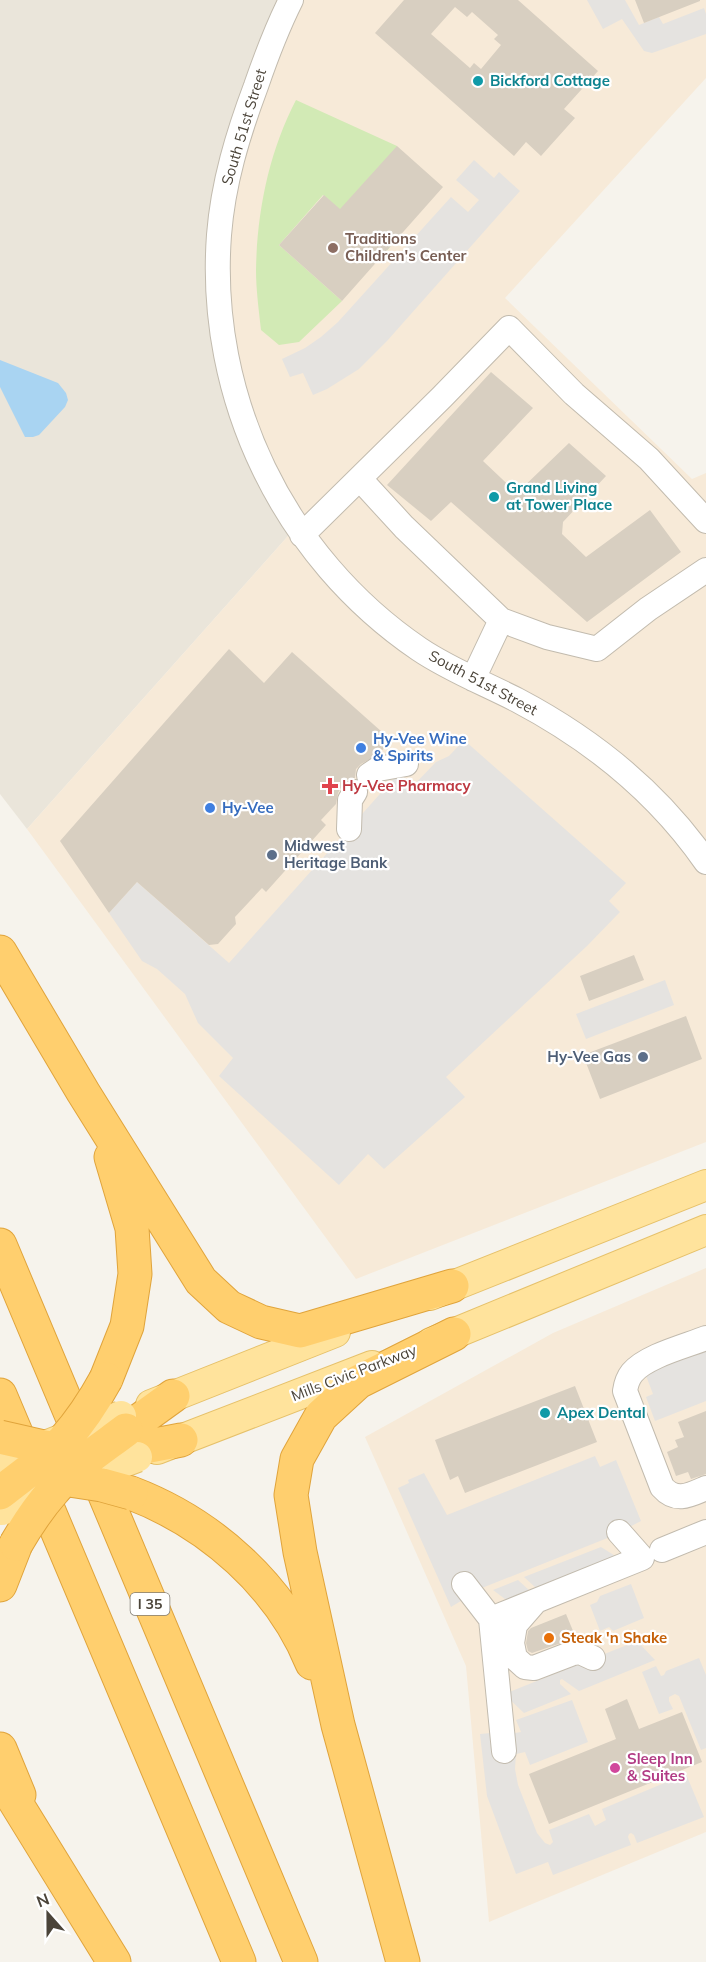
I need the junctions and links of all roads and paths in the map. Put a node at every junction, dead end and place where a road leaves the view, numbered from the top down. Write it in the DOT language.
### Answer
graph roads {
  1 [pos="291,0"];
  2 [pos="360,479"];
  3 [pos="706,521"];
  4 [pos="302,535"];
  5 [pos="706,570"];
  6 [pos="501,620"];
  7 [pos="472,679"];
  8 [pos="406,764"];
  9 [pos="348,829"];
  10 [pos="702,849"];
  11 [pos="0,952"];
  12 [pos="83,1092"];
  13 [pos="706,1185"];
  14 [pos="706,1230"];
  15 [pos="0,1245"];
  16 [pos="452,1286"];
  17 [pos="454,1334"];
  18 [pos="706,1338"];
  19 [pos="0,1395"];
  20 [pos="173,1396"];
  21 [pos="0,1437"];
  22 [pos="129,1438"];
  23 [pos="181,1440"];
  24 [pos="60,1463"];
  25 [pos="706,1488"];
  26 [pos="4,1489"];
  27 [pos="619,1532"];
  28 [pos="706,1532"];
  29 [pos="662,1550"];
  30 [pos="464,1584"];
  31 [pos="0,1585"];
  32 [pos="537,1600"];
  33 [pos="491,1619"];
  34 [pos="593,1658"];
  35 [pos="338,1725"];
  36 [pos="0,1749"];
  37 [pos="504,1751"];
  38 [pos="0,1777"];
  39 [pos="34,1830"];
  40 [pos="114,1962"];
  41 [pos="239,1962"];
  42 [pos="301,1962"];
  43 [pos="403,1962"];
  1 -- 4 [label="street, South 51st Street"];
  2 -- 3 [label="street"];
  2 -- 4 [label="street"];
  2 -- 6 [label="street"];
  4 -- 7 [label="street, South 51st Street"];
  5 -- 6 [label="street"];
  6 -- 7 [label="street"];
  7 -- 10 [label="street, South 51st Street"];
  8 -- 9 [label="street"];
  11 -- 12 [label="highway"];
  12 -- 16 [label="highway"];
  12 -- 24 [label="highway, bridge"];
  13 -- 16 [label="main road"];
  14 -- 17 [label="main road, Mills Civic Parkway"];
  15 -- 42 [label="highway, I 35"];
  16 -- 20 [label="main road"];
  17 -- 23 [label="main road, Mills Civic Parkway"];
  17 -- 35 [label="highway"];
  18 -- 25 [label="street"];
  19 -- 41 [label="highway"];
  20 -- 22 [label="highway"];
  21 -- 24 [label="highway, bridge"];
  22 -- 23 [label="highway"];
  22 -- 24 [label="main road, bridge"];
  22 -- 24 [label="main road, bridge"];
  22 -- 24 [label="highway, bridge"];
  24 -- 26 [label="highway, bridge"];
  24 -- 31 [label="highway, bridge"];
  24 -- 35 [label="highway, bridge"];
  27 -- 32 [label="street"];
  28 -- 29 [label="street"];
  30 -- 33 [label="street"];
  32 -- 33 [label="street"];
  32 -- 34 [label="street"];
  33 -- 37 [label="street"];
  35 -- 43 [label="highway"];
  36 -- 39 [label="highway"];
  38 -- 39 [label="highway"];
  39 -- 40 [label="highway"];
}
